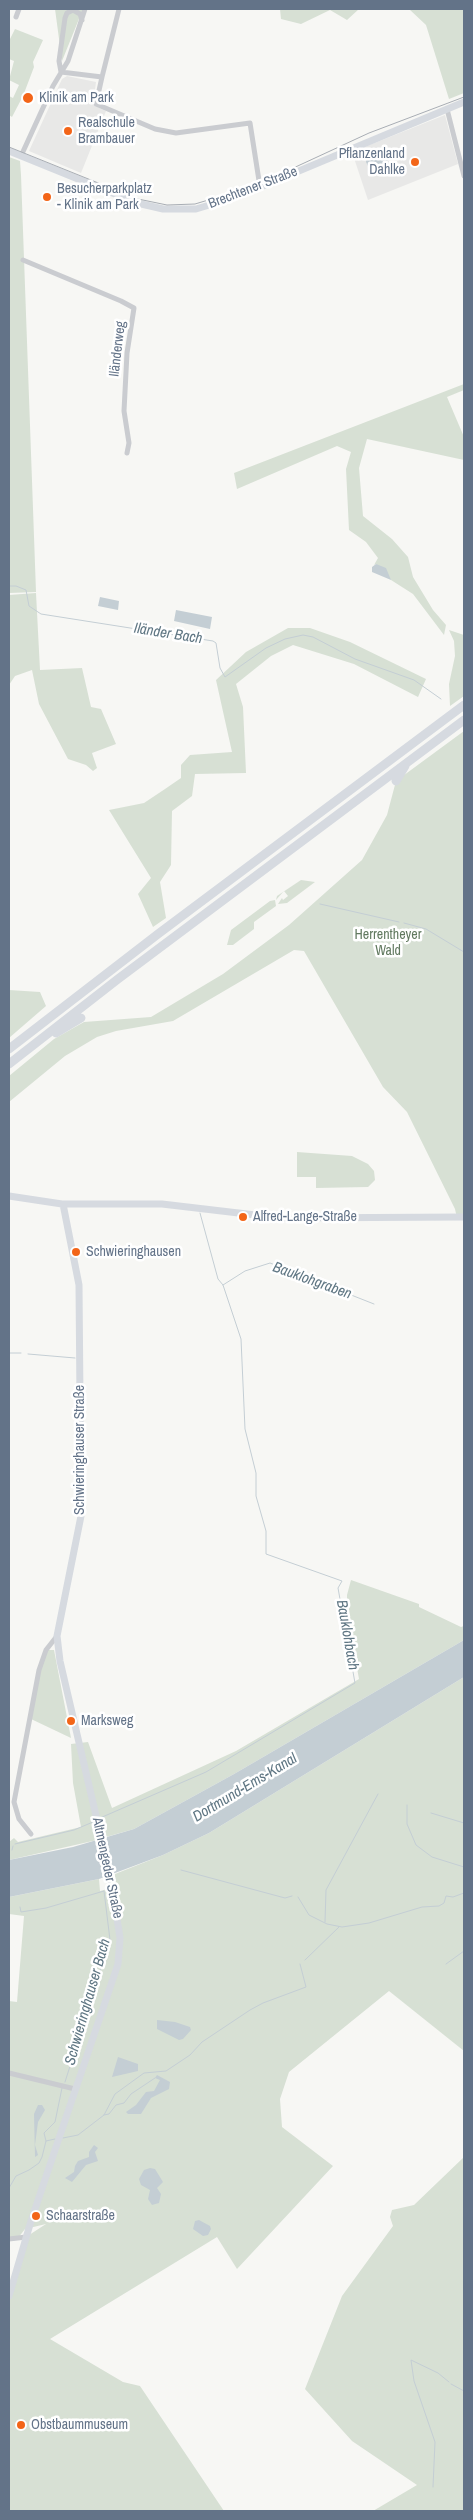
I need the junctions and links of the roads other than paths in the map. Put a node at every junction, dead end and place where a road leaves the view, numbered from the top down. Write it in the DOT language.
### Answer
graph roads {
  1 [pos="19,9"];
  2 [pos="85,9"];
  3 [pos="119,9"];
  4 [pos="16,17"];
  5 [pos="82,20"];
  6 [pos="61,72"];
  7 [pos="102,77"];
  8 [pos="464,102"];
  9 [pos="447,109"];
  10 [pos="9,151"];
  11 [pos="21,156"];
  12 [pos="463,161"];
  13 [pos="464,176"];
  14 [pos="260,187"];
  15 [pos="23,260"];
  16 [pos="127,453"];
  17 [pos="464,705"];
  18 [pos="464,720"];
  19 [pos="407,762"];
  20 [pos="396,781"];
  21 [pos="81,1018"];
  22 [pos="39,1039"];
  23 [pos="9,1049"];
  24 [pos="9,1064"];
  25 [pos="9,1196"];
  26 [pos="63,1204"];
  27 [pos="464,1217"];
  28 [pos="57,1636"];
  29 [pos="31,1834"];
  30 [pos="9,2074"];
  31 [pos="75,2088"];
  32 [pos="26,2237"];
  33 [pos="9,2239"];
  34 [pos="9,2296"];
  1 -- 4 [label="street"];
  2 -- 5 [label="street"];
  3 -- 7 [label="street"];
  5 -- 6 [label="street"];
  5 -- 6 [label="street"];
  6 -- 7 [label="street"];
  6 -- 11 [label="street"];
  7 -- 14 [label="street"];
  8 -- 9 [label="street, Brechtener Straße"];
  9 -- 12 [label="street"];
  9 -- 14 [label="street, Brechtener Straße"];
  10 -- 11 [label="street, Brechtener Straße"];
  11 -- 14 [label="street, Brechtener Straße"];
  12 -- 13 [label="street"];
  15 -- 16 [label="street, Iländerweg"];
  17 -- 23 [label="highway"];
  18 -- 19 [label="highway"];
  19 -- 20 [label="highway"];
  19 -- 22 [label="highway"];
  21 -- 22 [label="highway"];
  22 -- 24 [label="highway"];
  25 -- 26 [label="street"];
  26 -- 27 [label="street"];
  26 -- 28 [label="street, Schwieringhauser Straße"];
  28 -- 29 [label="street, Schwieringhauser Straße"];
  28 -- 31 [label="street, Altmengeder Straße"];
  30 -- 31 [label="street"];
  31 -- 32 [label="street, Altmengeder Straße"];
  32 -- 33 [label="street"];
  32 -- 34 [label="street, Altmengeder Straße"];
}
